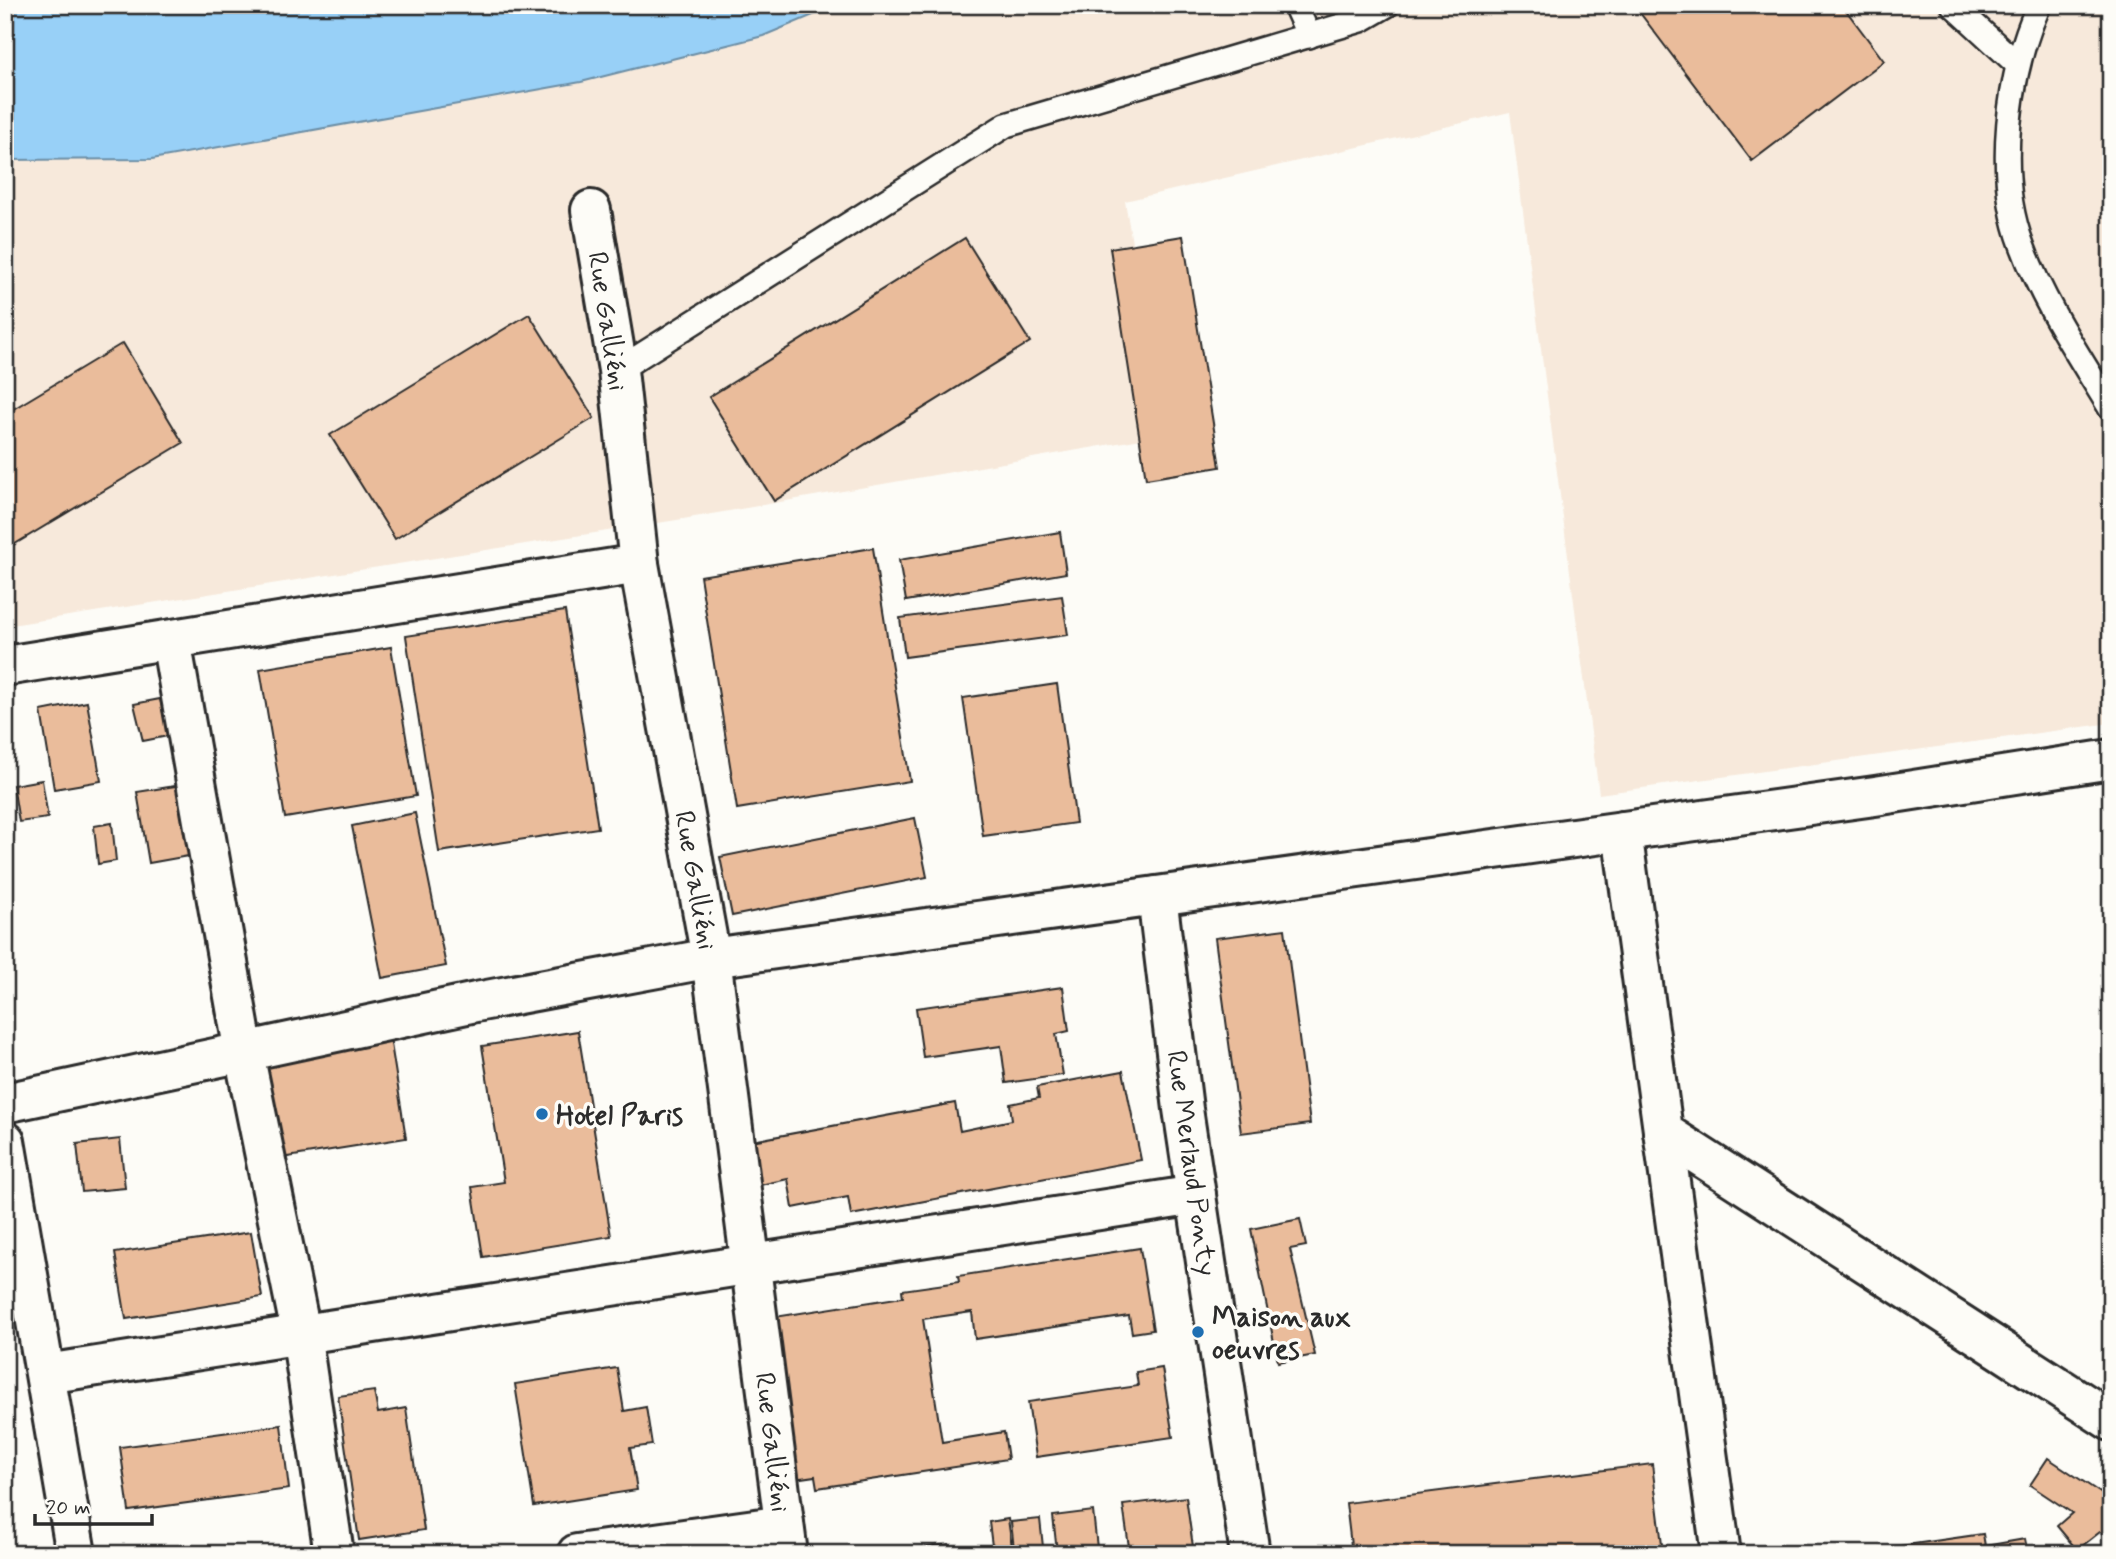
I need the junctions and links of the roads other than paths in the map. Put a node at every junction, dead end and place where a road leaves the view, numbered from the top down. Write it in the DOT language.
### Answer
graph roads {
  1 [pos="1296,5"];
  2 [pos="1387,5"];
  3 [pos="1953,5"];
  4 [pos="2039,5"];
  5 [pos="1309,36"];
  6 [pos="2017,64"];
  7 [pos="591,210"];
  8 [pos="618,370"];
  9 [pos="2111,409"];
  10 [pos="639,564"];
  11 [pos="171,640"];
  12 [pos="5,666"];
  13 [pos="2111,759"];
  14 [pos="1622,831"];
  15 [pos="1157,896"];
  16 [pos="711,958"];
  17 [pos="244,1053"];
  18 [pos="5,1103"];
  19 [pos="1663,1132"];
  20 [pos="5,1141"];
  21 [pos="1196,1195"];
  22 [pos="751,1264"];
  23 [pos="300,1334"];
  24 [pos="46,1374"];
  25 [pos="2111,1421"];
  26 [pos="786,1540"];
  27 [pos="76,1554"];
  28 [pos="334,1554"];
  29 [pos="577,1554"];
  30 [pos="1250,1554"];
  31 [pos="1721,1554"];
  1 -- 5 [label="lane"];
  2 -- 5 [label="lane"];
  3 -- 6 [label="lane"];
  4 -- 6 [label="lane"];
  5 -- 8 [label="lane"];
  6 -- 9 [label="lane"];
  7 -- 8 [label="street, Rue Galliéni"];
  8 -- 10 [label="street, Rue Galliéni"];
  10 -- 11 [label="street"];
  10 -- 16 [label="street, Rue Galliéni"];
  11 -- 12 [label="street"];
  11 -- 17 [label="street"];
  13 -- 14 [label="street"];
  14 -- 15 [label="street"];
  14 -- 19 [label="street"];
  15 -- 16 [label="street"];
  15 -- 21 [label="street, Rue Merlaud Ponty"];
  16 -- 17 [label="street"];
  16 -- 22 [label="street, Rue Galliéni"];
  17 -- 18 [label="street"];
  17 -- 23 [label="street"];
  19 -- 25 [label="street"];
  19 -- 31 [label="street"];
  20 -- 24 [label="street"];
  21 -- 22 [label="street"];
  21 -- 30 [label="street, Rue Merlaud Ponty"];
  22 -- 23 [label="street"];
  22 -- 26 [label="street, Rue Galliéni"];
  23 -- 24 [label="street"];
  23 -- 28 [label="street"];
  24 -- 27 [label="street"];
  26 -- 29 [label="street"];
}
